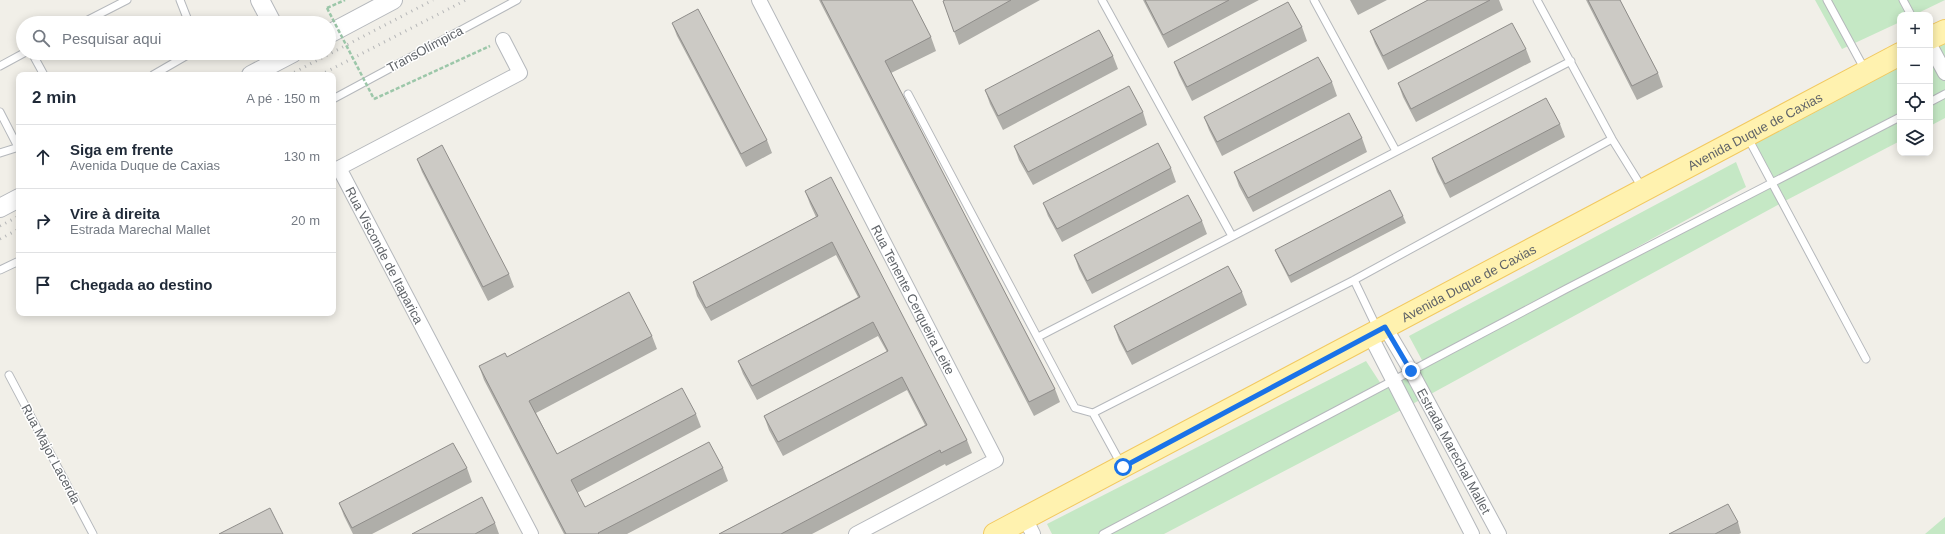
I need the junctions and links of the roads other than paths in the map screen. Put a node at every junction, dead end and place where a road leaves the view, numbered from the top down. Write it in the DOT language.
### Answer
graph roads {
  1 [pos="127,0"];
  2 [pos="180,0"];
  3 [pos="260,0"];
  4 [pos="393,0"];
  5 [pos="516,0"];
  6 [pos="758,0"];
  7 [pos="1102,0"];
  8 [pos="1314,0"];
  9 [pos="1537,0"];
  10 [pos="1827,0"];
  11 [pos="1903,0"];
  12 [pos="1909,12"];
  13 [pos="96,16"];
  14 [pos="186,16"];
  15 [pos="268,16"];
  16 [pos="336,30"];
  17 [pos="1945,31"];
  18 [pos="1933,37"];
  19 [pos="503,40"];
  20 [pos="1932,48"];
  21 [pos="1897,56"];
  22 [pos="16,57"];
  23 [pos="36,60"];
  24 [pos="179,60"];
  25 [pos="279,60"];
  26 [pos="1571,61"];
  27 [pos="0,66"];
  28 [pos="42,72"];
  29 [pos="158,72"];
  30 [pos="257,72"];
  31 [pos="1866,72"];
  32 [pos="1945,73"];
  33 [pos="908,94"];
  34 [pos="1945,94"];
  35 [pos="336,97"];
  36 [pos="1933,100"];
  37 [pos="0,112"];
  38 [pos="1897,119"];
  39 [pos="1747,136"];
  40 [pos="1612,139"];
  41 [pos="16,143"];
  42 [pos="16,148"];
  43 [pos="1396,151"];
  44 [pos="0,153"];
  45 [pos="1772,183"];
  46 [pos="1644,191"];
  47 [pos="16,200"];
  48 [pos="0,208"];
  49 [pos="1232,236"];
  50 [pos="16,262"];
  51 [pos="0,270"];
  52 [pos="1354,280"];
  53 [pos="1378,331"];
  54 [pos="1038,337"];
  55 [pos="1866,360"];
  56 [pos="1411,371"];
  57 [pos="9,375"];
  58 [pos="1393,381"];
  59 [pos="1093,413"];
  60 [pos="1123,467"];
  61 [pos="1029,526"];
  62 [pos="93,534"];
  63 [pos="531,534"];
  64 [pos="856,534"];
  65 [pos="995,534"];
  66 [pos="1103,534"];
  67 [pos="1472,534"];
  68 [pos="1499,534"];
  1 -- 13 [label="lane"];
  2 -- 14 [label="lane"];
  3 -- 15 [label="street"];
  4 -- 16 [label="street"];
  5 -- 35 [label="lane, TransOlímpica"];
  6 -- 64 [label="street, Rua Tenente Cerqueira Leite"];
  7 -- 49 [label="lane"];
  8 -- 43 [label="lane"];
  9 -- 26 [label="lane"];
  10 -- 31 [label="lane"];
  11 -- 12 [label="lane"];
  17 -- 18 [label="main road"];
  19 -- 63 [label="street, Rua Visconde de Itaparica"];
  20 -- 32 [label="street"];
  21 -- 31 [label="main road, Avenida Duque de Caxias"];
  22 -- 27 [label="lane"];
  23 -- 28 [label="lane"];
  24 -- 29 [label="lane"];
  25 -- 30 [label="street"];
  26 -- 40 [label="lane"];
  26 -- 43 [label="lane"];
  31 -- 39 [label="main road, Avenida Duque de Caxias"];
  33 -- 54 [label="lane"];
  34 -- 36 [label="lane"];
  37 -- 41 [label="lane"];
  38 -- 45 [label="lane"];
  39 -- 45 [label="lane"];
  39 -- 46 [label="main road, Avenida Duque de Caxias"];
  40 -- 46 [label="lane"];
  40 -- 52 [label="lane"];
  42 -- 44 [label="lane"];
  43 -- 49 [label="lane"];
  45 -- 55 [label="lane"];
  45 -- 56 [label="lane"];
  46 -- 53 [label="main road, Avenida Duque de Caxias"];
  47 -- 48 [label="street"];
  49 -- 54 [label="lane"];
  50 -- 51 [label="lane"];
  52 -- 53 [label="lane"];
  52 -- 59 [label="lane"];
  53 -- 56 [label="street, Estrada Marechal Mallet"];
  53 -- 58 [label="street, Estrada Marechal Mallet"];
  53 -- 60 [label="main road, Avenida Duque de Caxias"];
  54 -- 59 [label="lane"];
  56 -- 58 [label="lane"];
  56 -- 68 [label="street, Estrada Marechal Mallet"];
  57 -- 62 [label="lane, Rua Major Lacerda"];
  58 -- 66 [label="lane"];
  58 -- 67 [label="street, Estrada Marechal Mallet"];
  59 -- 60 [label="lane"];
  60 -- 61 [label="main road, Avenida Duque de Caxias"];
  61 -- 65 [label="main road, Avenida Duque de Caxias"];
}
